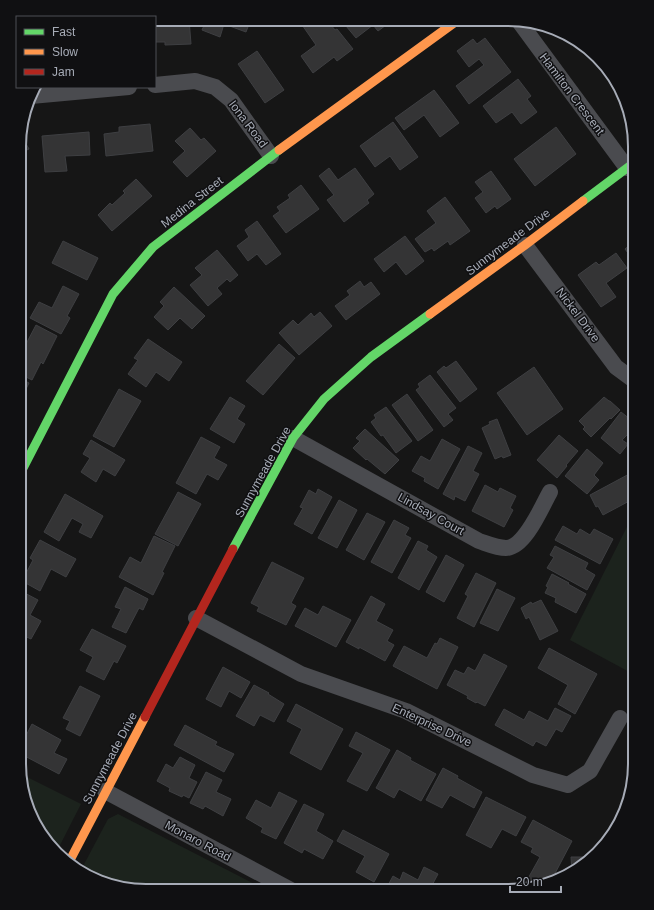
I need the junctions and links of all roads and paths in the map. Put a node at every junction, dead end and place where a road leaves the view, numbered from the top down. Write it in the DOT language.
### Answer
graph roads {
  1 [pos="450,26"];
  2 [pos="524,27"];
  3 [pos="156,84"];
  4 [pos="118,88"];
  5 [pos="37,95"];
  6 [pos="271,156"];
  7 [pos="628,161"];
  8 [pos="628,167"];
  9 [pos="525,245"];
  10 [pos="628,376"];
  11 [pos="293,438"];
  12 [pos="26,462"];
  13 [pos="550,492"];
  14 [pos="196,618"];
  15 [pos="620,718"];
  16 [pos="106,791"];
  17 [pos="71,858"];
  18 [pos="280,884"];
  1 -- 6 [label="street, Medina Street"];
  2 -- 7 [label="street, Hamilton Crescent"];
  3 -- 6 [label="street, Iona Road"];
  4 -- 5 [label="street"];
  6 -- 12 [label="street, Medina Street"];
  8 -- 9 [label="street, Sunnymeade Drive"];
  9 -- 10 [label="street, Nickel Drive"];
  9 -- 11 [label="street, Sunnymeade Drive"];
  11 -- 13 [label="street, Lindsay Court"];
  11 -- 14 [label="street, Sunnymeade Drive"];
  14 -- 15 [label="street, Enterprise Drive"];
  14 -- 16 [label="street, Sunnymeade Drive"];
  16 -- 17 [label="street, Sunnymeade Drive"];
  16 -- 18 [label="street, Monaro Road"];
}
